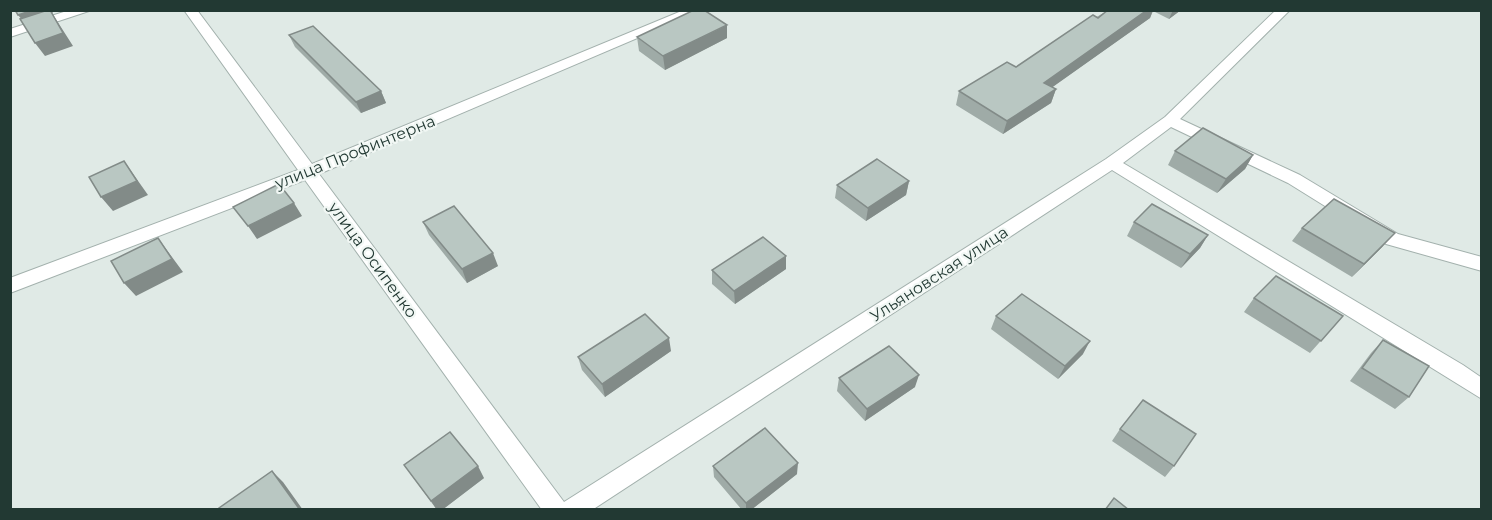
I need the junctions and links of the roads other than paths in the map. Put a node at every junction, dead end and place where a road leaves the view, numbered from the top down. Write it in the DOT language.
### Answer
graph roads {
  1 [pos="86,10"];
  2 [pos="190,10"];
  3 [pos="697,10"];
  4 [pos="1284,10"];
  5 [pos="10,33"];
  6 [pos="1170,120"];
  7 [pos="1112,164"];
  8 [pos="309,172"];
  9 [pos="1482,264"];
  10 [pos="10,286"];
  11 [pos="1482,390"];
  12 [pos="556,510"];
  13 [pos="571,510"];
  1 -- 5 [label="street"];
  2 -- 8 [label="street, улица Осипенко"];
  3 -- 8 [label="street, улица Профинтерна"];
  4 -- 6 [label="street, Ульяновская улица"];
  6 -- 7 [label="street, Ульяновская улица"];
  6 -- 9 [label="street"];
  7 -- 11 [label="street"];
  7 -- 13 [label="street, Ульяновская улица"];
  8 -- 10 [label="street, улица Профинтерна"];
  8 -- 12 [label="street, улица Осипенко"];
}
